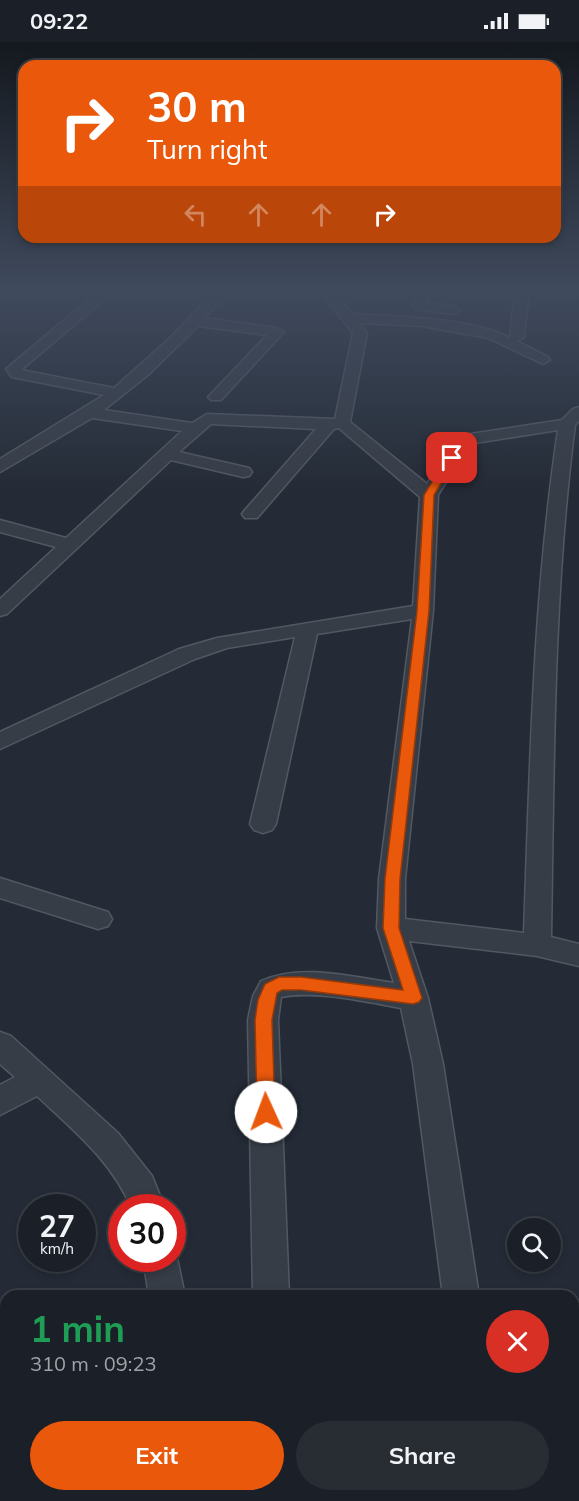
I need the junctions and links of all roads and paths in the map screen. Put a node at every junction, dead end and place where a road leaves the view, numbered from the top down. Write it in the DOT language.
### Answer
graph roads {
  1 [pos="26,358"];
  2 [pos="155,358"];
  3 [pos="253,358"];
  4 [pos="353,358"];
  5 [pos="539,358"];
  6 [pos="543,360"];
  7 [pos="117,393"];
  8 [pos="216,397"];
  9 [pos="89,413"];
  10 [pos="573,418"];
  11 [pos="335,424"];
  12 [pos="195,428"];
  13 [pos="167,454"];
  14 [pos="3,462"];
  15 [pos="243,472"];
  16 [pos="429,495"];
  17 [pos="251,514"];
  18 [pos="0,525"];
  19 [pos="70,545"];
  20 [pos="0,609"];
  21 [pos="423,611"];
  22 [pos="308,628"];
  23 [pos="0,741"];
  24 [pos="263,824"];
  25 [pos="0,888"];
  26 [pos="98,919"];
  27 [pos="391,928"];
  28 [pos="537,945"];
  29 [pos="579,955"];
  30 [pos="413,998"];
  31 [pos="0,1045"];
  32 [pos="38,1080"];
  33 [pos="0,1101"];
  34 [pos="145,1194"];
  35 [pos="163,1272"];
  36 [pos="166,1290"];
  37 [pos="271,1290"];
  38 [pos="460,1290"];
  1 -- 7 [label="street"];
  2 -- 7 [label="street"];
  3 -- 8 [label="street"];
  4 -- 11 [label="street"];
  5 -- 6 [label="street"];
  7 -- 9 [label="street"];
  9 -- 12 [label="street"];
  9 -- 14 [label="street"];
  10 -- 16 [label="street"];
  10 -- 28 [label="street"];
  11 -- 12 [label="street"];
  11 -- 16 [label="street"];
  11 -- 17 [label="street"];
  12 -- 13 [label="street"];
  13 -- 15 [label="street"];
  13 -- 19 [label="street"];
  16 -- 21 [label="street"];
  18 -- 19 [label="street"];
  19 -- 20 [label="street"];
  21 -- 22 [label="street"];
  21 -- 27 [label="street"];
  22 -- 23 [label="street"];
  22 -- 24 [label="street"];
  25 -- 26 [label="street"];
  27 -- 28 [label="street"];
  27 -- 30 [label="street"];
  28 -- 29 [label="street"];
  30 -- 37 [label="street"];
  30 -- 38 [label="street"];
  31 -- 32 [label="street"];
  32 -- 33 [label="street"];
  32 -- 34 [label="street"];
  35 -- 36 [label="street"];
}
